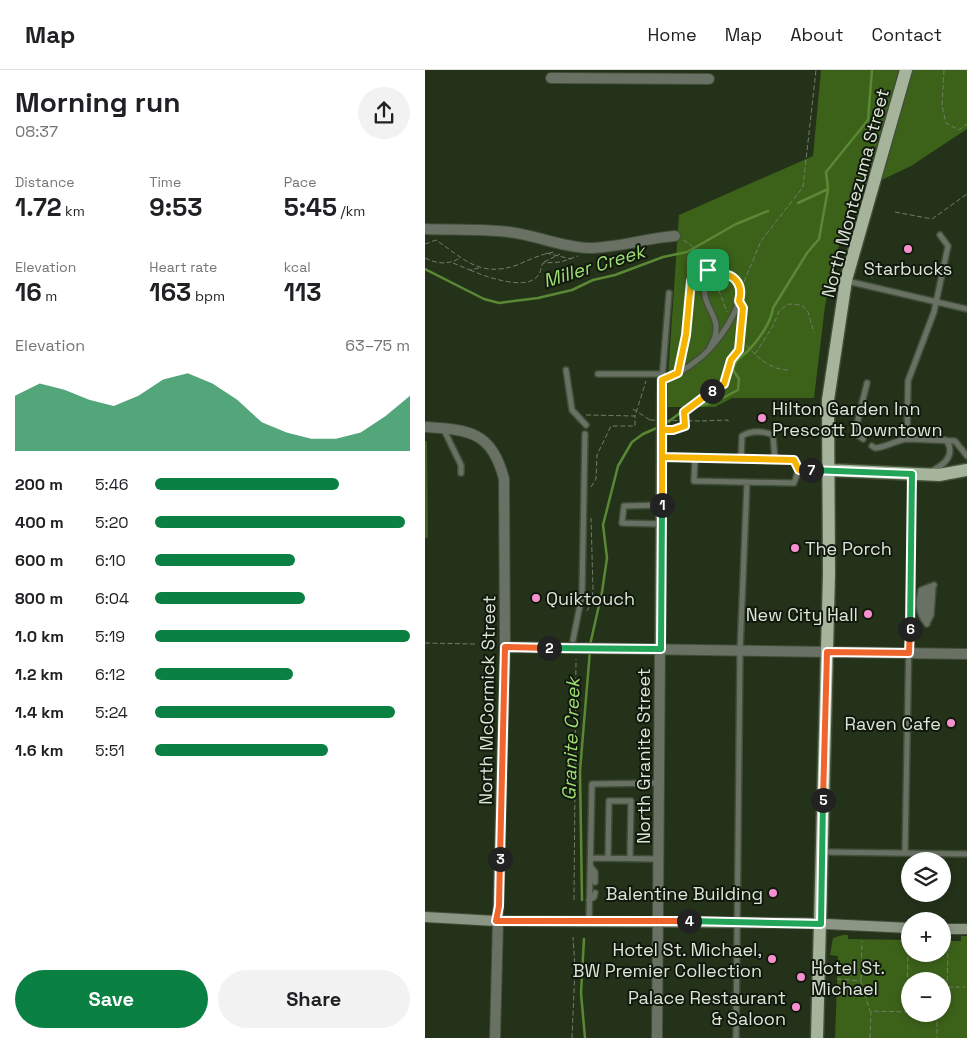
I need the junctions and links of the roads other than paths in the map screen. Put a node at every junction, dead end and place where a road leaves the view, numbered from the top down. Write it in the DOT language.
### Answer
graph roads {
  1 [pos="906,70"];
  2 [pos="661,74"];
  3 [pos="551,78"];
  4 [pos="709,80"];
  5 [pos="425,230"];
  6 [pos="940,234"];
  7 [pos="678,238"];
  8 [pos="846,280"];
  9 [pos="669,293"];
  10 [pos="935,300"];
  11 [pos="967,309"];
  12 [pos="710,347"];
  13 [pos="566,370"];
  14 [pos="598,374"];
  15 [pos="662,377"];
  16 [pos="867,383"];
  17 [pos="586,425"];
  18 [pos="425,427"];
  19 [pos="443,428"];
  20 [pos="585,434"];
  21 [pos="863,439"];
  22 [pos="907,439"];
  23 [pos="945,440"];
  24 [pos="872,446"];
  25 [pos="967,456"];
  26 [pos="662,457"];
  27 [pos="695,458"];
  28 [pos="741,459"];
  29 [pos="775,460"];
  30 [pos="799,470"];
  31 [pos="828,470"];
  32 [pos="967,470"];
  33 [pos="461,473"];
  34 [pos="912,474"];
  35 [pos="927,474"];
  36 [pos="747,482"];
  37 [pos="661,505"];
  38 [pos="661,524"];
  39 [pos="933,584"];
  40 [pos="927,624"];
  41 [pos="505,647"];
  42 [pos="576,648"];
  43 [pos="661,649"];
  44 [pos="740,651"];
  45 [pos="827,652"];
  46 [pos="909,653"];
  47 [pos="967,654"];
  48 [pos="660,783"];
  49 [pos="822,852"];
  50 [pos="905,852"];
  51 [pos="901,853"];
  52 [pos="951,854"];
  53 [pos="967,854"];
  54 [pos="591,858"];
  55 [pos="607,858"];
  56 [pos="630,859"];
  57 [pos="659,859"];
  58 [pos="590,867"];
  59 [pos="595,882"];
  60 [pos="595,893"];
  61 [pos="589,900"];
  62 [pos="425,917"];
  63 [pos="496,921"];
  64 [pos="589,921"];
  65 [pos="658,921"];
  66 [pos="738,922"];
  67 [pos="821,924"];
  68 [pos="901,928"];
  69 [pos="951,929"];
  70 [pos="967,929"];
  71 [pos="495,1038"];
  72 [pos="657,1038"];
  73 [pos="736,1038"];
  74 [pos="817,1038"];
  1 -- 8 [label="main road, North Montezuma Street"];
  2 -- 3 [label="street"];
  2 -- 4 [label="street"];
  5 -- 7 [label="street"];
  6 -- 10 [label="lane"];
  8 -- 10 [label="lane"];
  8 -- 31 [label="main road, North Montezuma Street"];
  9 -- 15 [label="lane"];
  10 -- 11 [label="lane"];
  10 -- 22 [label="lane"];
  12 -- 12 [label="lane"];
  12 -- 15 [label="lane"];
  13 -- 17 [label="lane"];
  14 -- 15 [label="lane"];
  15 -- 26 [label="street, North Granite Street"];
  16 -- 21 [label="lane"];
  18 -- 19 [label="street, North McCormick Street"];
  19 -- 33 [label="lane"];
  19 -- 41 [label="street, North McCormick Street"];
  20 -- 42 [label="lane"];
  22 -- 23 [label="lane"];
  22 -- 24 [label="lane"];
  23 -- 25 [label="lane"];
  23 -- 35 [label="lane"];
  26 -- 27 [label="lane"];
  26 -- 37 [label="street, North Granite Street"];
  27 -- 28 [label="lane"];
  27 -- 36 [label="lane"];
  28 -- 29 [label="lane"];
  28 -- 29 [label="lane"];
  29 -- 30 [label="lane"];
  30 -- 31 [label="lane"];
  30 -- 36 [label="lane"];
  31 -- 34 [label="main road"];
  31 -- 45 [label="main road, North Montezuma Street"];
  32 -- 35 [label="main road"];
  34 -- 35 [label="main road"];
  34 -- 46 [label="lane"];
  36 -- 44 [label="lane"];
  37 -- 38 [label="street, North Granite Street"];
  37 -- 38 [label="lane"];
  38 -- 43 [label="street, North Granite Street"];
  39 -- 40 [label="lane"];
  41 -- 42 [label="street"];
  41 -- 63 [label="street, North McCormick Street"];
  42 -- 43 [label="street"];
  43 -- 44 [label="street"];
  43 -- 48 [label="street, North Granite Street"];
  44 -- 45 [label="street"];
  44 -- 66 [label="lane"];
  45 -- 46 [label="street"];
  45 -- 49 [label="main road, North Montezuma Street"];
  46 -- 47 [label="street"];
  46 -- 50 [label="lane"];
  48 -- 54 [label="lane"];
  48 -- 57 [label="street, North Granite Street"];
  49 -- 51 [label="lane"];
  49 -- 67 [label="main road, North Montezuma Street"];
  52 -- 53 [label="lane"];
  54 -- 55 [label="lane"];
  54 -- 58 [label="lane"];
  55 -- 56 [label="lane"];
  55 -- 56 [label="lane"];
  56 -- 57 [label="lane"];
  57 -- 65 [label="street, North Granite Street"];
  58 -- 59 [label="lane"];
  58 -- 61 [label="lane"];
  60 -- 61 [label="lane"];
  61 -- 64 [label="lane"];
  62 -- 63 [label="main road"];
  63 -- 64 [label="main road"];
  63 -- 71 [label="street, North McCormick Street"];
  64 -- 65 [label="main road"];
  65 -- 66 [label="main road"];
  65 -- 72 [label="street, North Granite Street"];
  66 -- 67 [label="main road"];
  66 -- 73 [label="lane"];
  67 -- 68 [label="main road"];
  67 -- 74 [label="main road, North Montezuma Street"];
  69 -- 70 [label="main road"];
}
